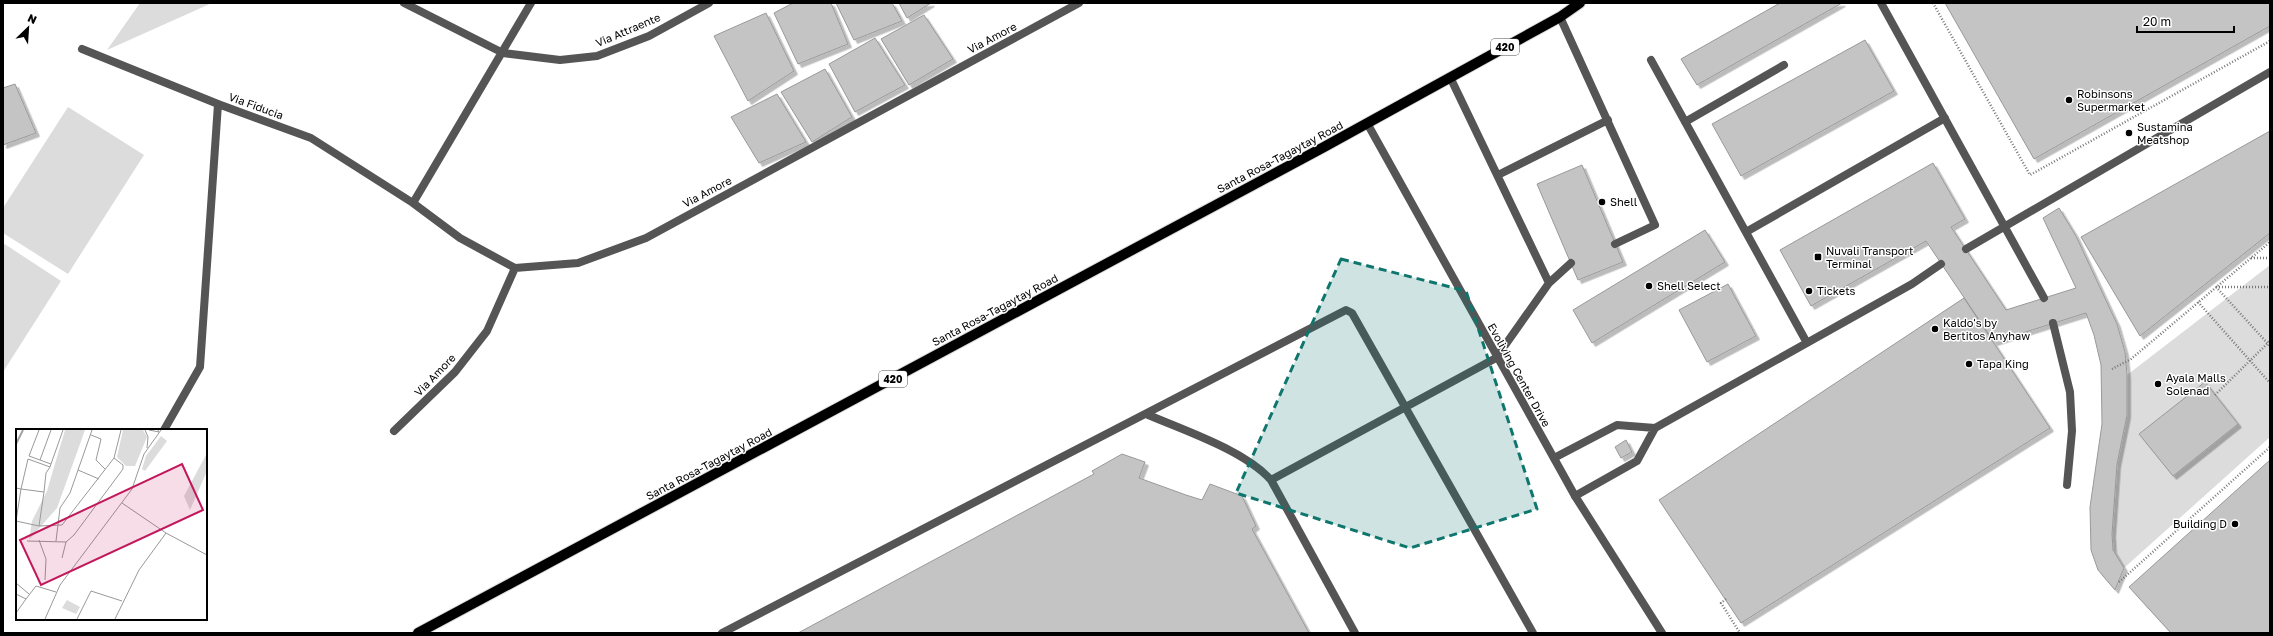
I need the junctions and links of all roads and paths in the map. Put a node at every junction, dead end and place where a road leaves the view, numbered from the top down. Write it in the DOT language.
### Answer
graph roads {
  1 [pos="404,3"];
  2 [pos="531,3"];
  3 [pos="709,3"];
  4 [pos="1079,3"];
  5 [pos="1580,3"];
  6 [pos="1881,3"];
  7 [pos="1933,3"];
  8 [pos="1560,17"];
  9 [pos="2270,41"];
  10 [pos="82,49"];
  11 [pos="503,53"];
  12 [pos="1651,60"];
  13 [pos="1784,65"];
  14 [pos="2270,72"];
  15 [pos="1450,78"];
  16 [pos="218,104"];
  17 [pos="1945,118"];
  18 [pos="1608,120"];
  19 [pos="1685,122"];
  20 [pos="1366,123"];
  21 [pos="1498,175"];
  22 [pos="413,203"];
  23 [pos="2004,226"];
  24 [pos="1746,232"];
  25 [pos="2270,242"];
  26 [pos="1615,244"];
  27 [pos="1966,249"];
  28 [pos="2251,258"];
  29 [pos="2270,258"];
  30 [pos="1571,263"];
  31 [pos="1941,264"];
  32 [pos="515,268"];
  33 [pos="1550,283"];
  34 [pos="2216,287"];
  35 [pos="2270,287"];
  36 [pos="2044,298"];
  37 [pos="2198,302"];
  38 [pos="2053,323"];
  39 [pos="1807,343"];
  40 [pos="2269,343"];
  41 [pos="1496,358"];
  42 [pos="2251,361"];
  43 [pos="2112,369"];
  44 [pos="2270,383"];
  45 [pos="2215,395"];
  46 [pos="1405,408"];
  47 [pos="1146,414"];
  48 [pos="1655,428"];
  49 [pos="165,429"];
  50 [pos="394,432"];
  51 [pos="2270,447"];
  52 [pos="1554,458"];
  53 [pos="1271,480"];
  54 [pos="2067,485"];
  55 [pos="1575,496"];
  56 [pos="2119,582"];
  57 [pos="1726,599"];
  58 [pos="418,633"];
  59 [pos="722,633"];
  60 [pos="1355,633"];
  61 [pos="1533,633"];
  62 [pos="1662,633"];
  63 [pos="1740,633"];
  1 -- 11 [label="street, Via Attraente"];
  2 -- 11 [label="street"];
  3 -- 11 [label="street, Via Attraente"];
  4 -- 32 [label="street, Via Amore"];
  5 -- 8 [label="main road, Santa Rosa-Tagaytay Road / 420"];
  6 -- 17 [label="street"];
  7 -- 9 [label="path"];
  8 -- 15 [label="main road, Santa Rosa-Tagaytay Road / 420"];
  8 -- 18 [label="street"];
  10 -- 16 [label="street, Via Fiducia"];
  11 -- 22 [label="street"];
  12 -- 19 [label="street"];
  13 -- 19 [label="street"];
  14 -- 23 [label="street"];
  15 -- 20 [label="main road, Santa Rosa-Tagaytay Road / 420"];
  15 -- 21 [label="street"];
  16 -- 22 [label="street, Via Fiducia"];
  16 -- 49 [label="street"];
  17 -- 23 [label="street"];
  17 -- 24 [label="street"];
  18 -- 21 [label="street"];
  18 -- 26 [label="street"];
  19 -- 24 [label="street"];
  20 -- 41 [label="street, Evoliving Center Drive"];
  20 -- 58 [label="main road, Santa Rosa-Tagaytay Road / 420"];
  21 -- 33 [label="street"];
  22 -- 32 [label="street, Via Fiducia"];
  23 -- 27 [label="street"];
  23 -- 36 [label="street"];
  24 -- 39 [label="street"];
  25 -- 28 [label="path"];
  28 -- 29 [label="path"];
  28 -- 34 [label="path"];
  30 -- 33 [label="street"];
  31 -- 39 [label="street"];
  32 -- 50 [label="street, Via Amore"];
  33 -- 41 [label="street"];
  34 -- 35 [label="path"];
  34 -- 37 [label="path"];
  34 -- 40 [label="path"];
  37 -- 42 [label="path"];
  37 -- 43 [label="path"];
  38 -- 54 [label="street"];
  39 -- 48 [label="street"];
  40 -- 42 [label="path"];
  41 -- 46 [label="street"];
  41 -- 52 [label="street, Evoliving Center Drive"];
  42 -- 44 [label="path"];
  42 -- 45 [label="path"];
  46 -- 47 [label="street"];
  46 -- 53 [label="street"];
  46 -- 61 [label="street"];
  47 -- 53 [label="street"];
  47 -- 59 [label="street"];
  48 -- 52 [label="street"];
  48 -- 55 [label="street"];
  51 -- 56 [label="path"];
  52 -- 55 [label="street, Evoliving Center Drive"];
  53 -- 60 [label="street"];
  55 -- 62 [label="street, Evoliving Center Drive"];
  57 -- 63 [label="path"];
}
